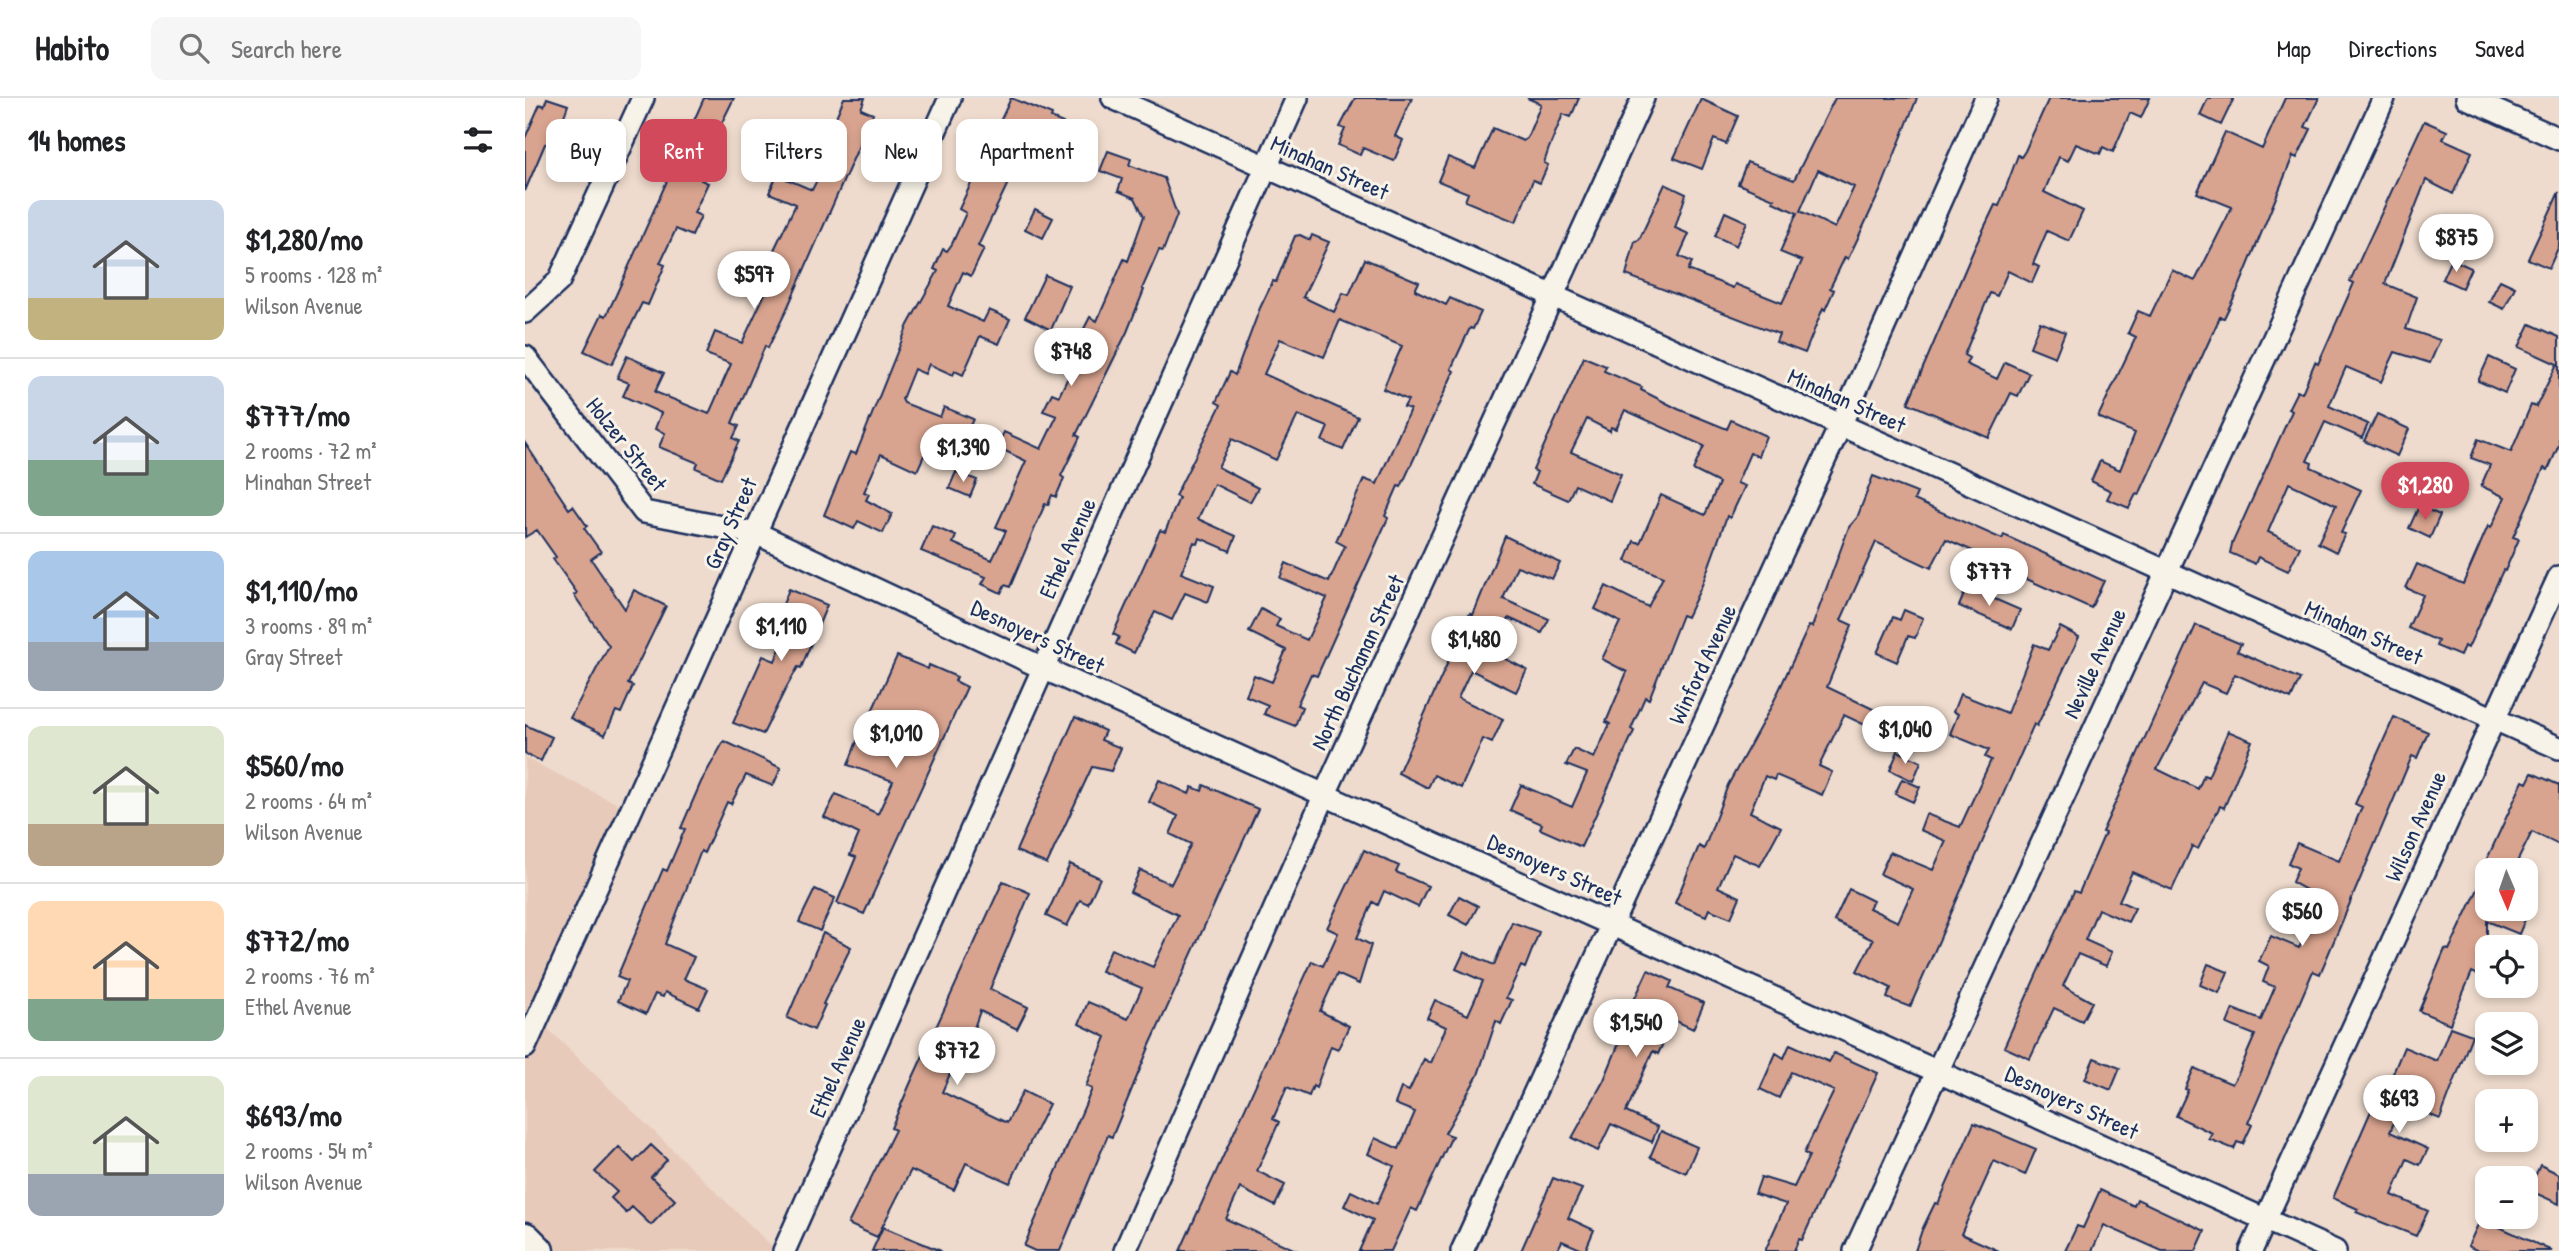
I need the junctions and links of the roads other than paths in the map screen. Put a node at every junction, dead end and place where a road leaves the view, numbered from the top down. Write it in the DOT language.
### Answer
graph roads {
  1 [pos="643,98"];
  2 [pos="950,98"];
  3 [pos="1113,98"];
  4 [pos="1297,98"];
  5 [pos="1643,98"];
  6 [pos="1986,98"];
  7 [pos="2383,98"];
  8 [pos="2467,98"];
  9 [pos="2559,139"];
  10 [pos="1266,167"];
  11 [pos="1553,296"];
  12 [pos="525,312"];
  13 [pos="525,357"];
  14 [pos="1840,426"];
  15 [pos="754,533"];
  16 [pos="2165,571"];
  17 [pos="2559,576"];
  18 [pos="1043,668"];
  19 [pos="2493,719"];
  20 [pos="2559,748"];
  21 [pos="1325,794"];
  22 [pos="1612,923"];
  23 [pos="525,1047"];
  24 [pos="1937,1069"];
  25 [pos="2265,1220"];
  26 [pos="525,1239"];
  27 [pos="537,1251"];
  28 [pos="785,1251"];
  29 [pos="1125,1251"];
  30 [pos="1462,1251"];
  31 [pos="1855,1251"];
  32 [pos="2251,1251"];
  33 [pos="2336,1251"];
  1 -- 12 [label="street"];
  2 -- 15 [label="street, Gray Street"];
  3 -- 10 [label="street, Minahan Street"];
  4 -- 10 [label="street, Ethel Avenue"];
  5 -- 11 [label="street, North Buchanan Street"];
  6 -- 14 [label="street, Winford Avenue"];
  7 -- 16 [label="street, Neville Avenue"];
  8 -- 9 [label="street"];
  10 -- 11 [label="street, Minahan Street"];
  10 -- 18 [label="street, Ethel Avenue"];
  11 -- 14 [label="street, Minahan Street"];
  11 -- 21 [label="street, North Buchanan Street"];
  13 -- 15 [label="street, Holzer Street"];
  14 -- 16 [label="street, Minahan Street"];
  14 -- 22 [label="street, Winford Avenue"];
  15 -- 18 [label="street, Desnoyers Street"];
  15 -- 23 [label="street, Gray Street"];
  16 -- 19 [label="street, Minahan Street"];
  16 -- 24 [label="street, Neville Avenue"];
  17 -- 19 [label="street, Wilson Avenue"];
  18 -- 21 [label="street, Desnoyers Street"];
  18 -- 28 [label="street, Ethel Avenue"];
  19 -- 20 [label="street, Minahan Street"];
  19 -- 25 [label="street, Wilson Avenue"];
  21 -- 22 [label="street, Desnoyers Street"];
  21 -- 29 [label="street, North Buchanan Street"];
  22 -- 24 [label="street, Desnoyers Street"];
  22 -- 30 [label="street, Winford Avenue"];
  24 -- 25 [label="street, Desnoyers Street"];
  24 -- 31 [label="street, Neville Avenue"];
  25 -- 32 [label="street, Wilson Avenue"];
  25 -- 33 [label="street, Desnoyers Street"];
  26 -- 27 [label="main road"];
}
